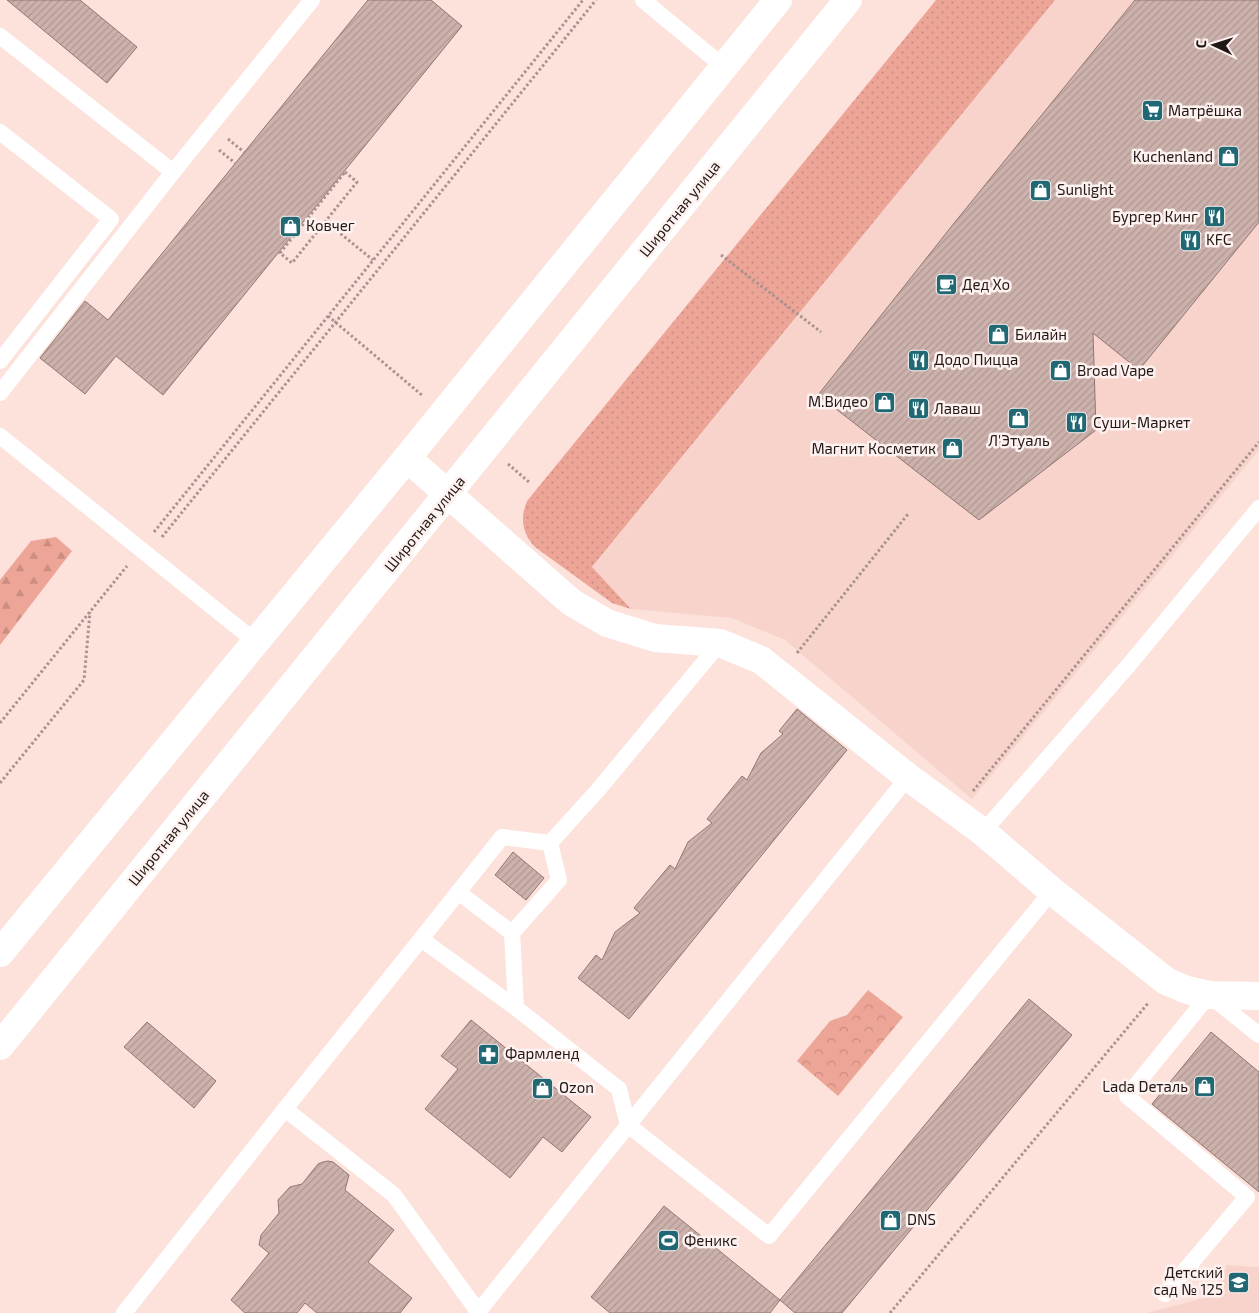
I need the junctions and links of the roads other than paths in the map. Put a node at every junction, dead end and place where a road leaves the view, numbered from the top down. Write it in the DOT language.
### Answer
graph roads {
  1 [pos="312,0"];
  2 [pos="643,0"];
  3 [pos="778,0"];
  4 [pos="848,0"];
  5 [pos="0,36"];
  6 [pos="724,66"];
  7 [pos="0,132"];
  8 [pos="174,172"];
  9 [pos="0,361"];
  10 [pos="0,366"];
  11 [pos="13,377"];
  12 [pos="0,393"];
  13 [pos="0,436"];
  14 [pos="407,458"];
  15 [pos="449,494"];
  16 [pos="1259,508"];
  17 [pos="256,642"];
  18 [pos="720,643"];
  19 [pos="908,777"];
  20 [pos="984,832"];
  21 [pos="550,843"];
  22 [pos="1052,891"];
  23 [pos="458,892"];
  24 [pos="512,933"];
  25 [pos="421,939"];
  26 [pos="0,953"];
  27 [pos="1209,995"];
  28 [pos="1259,996"];
  29 [pos="516,1008"];
  30 [pos="1259,1035"];
  31 [pos="0,1046"];
  32 [pos="285,1110"];
  33 [pos="628,1125"];
  34 [pos="1164,1294"];
  35 [pos="124,1313"];
  36 [pos="478,1313"];
  1 -- 8 [label="lane"];
  2 -- 6 [label="lane"];
  3 -- 6 [label="main road"];
  4 -- 15 [label="main road, Широтная улица"];
  5 -- 8 [label="lane"];
  6 -- 14 [label="main road"];
  7 -- 9 [label="lane"];
  8 -- 11 [label="lane"];
  10 -- 11 [label="lane"];
  11 -- 12 [label="lane"];
  13 -- 17 [label="lane"];
  14 -- 15 [label="main road"];
  14 -- 17 [label="main road"];
  15 -- 18 [label="main road"];
  15 -- 31 [label="main road, Широтная улица"];
  16 -- 20 [label="lane"];
  17 -- 26 [label="main road"];
  18 -- 19 [label="main road"];
  18 -- 21 [label="lane"];
  19 -- 20 [label="main road"];
  19 -- 33 [label="lane"];
  20 -- 22 [label="main road"];
  21 -- 23 [label="lane"];
  21 -- 24 [label="lane"];
  22 -- 27 [label="main road"];
  22 -- 33 [label="lane"];
  23 -- 24 [label="lane"];
  23 -- 25 [label="lane"];
  24 -- 29 [label="lane"];
  25 -- 29 [label="lane"];
  25 -- 32 [label="lane"];
  27 -- 28 [label="main road"];
  27 -- 30 [label="lane"];
  27 -- 34 [label="lane"];
  29 -- 33 [label="lane"];
  32 -- 35 [label="lane"];
  32 -- 36 [label="lane"];
  33 -- 36 [label="lane"];
}
